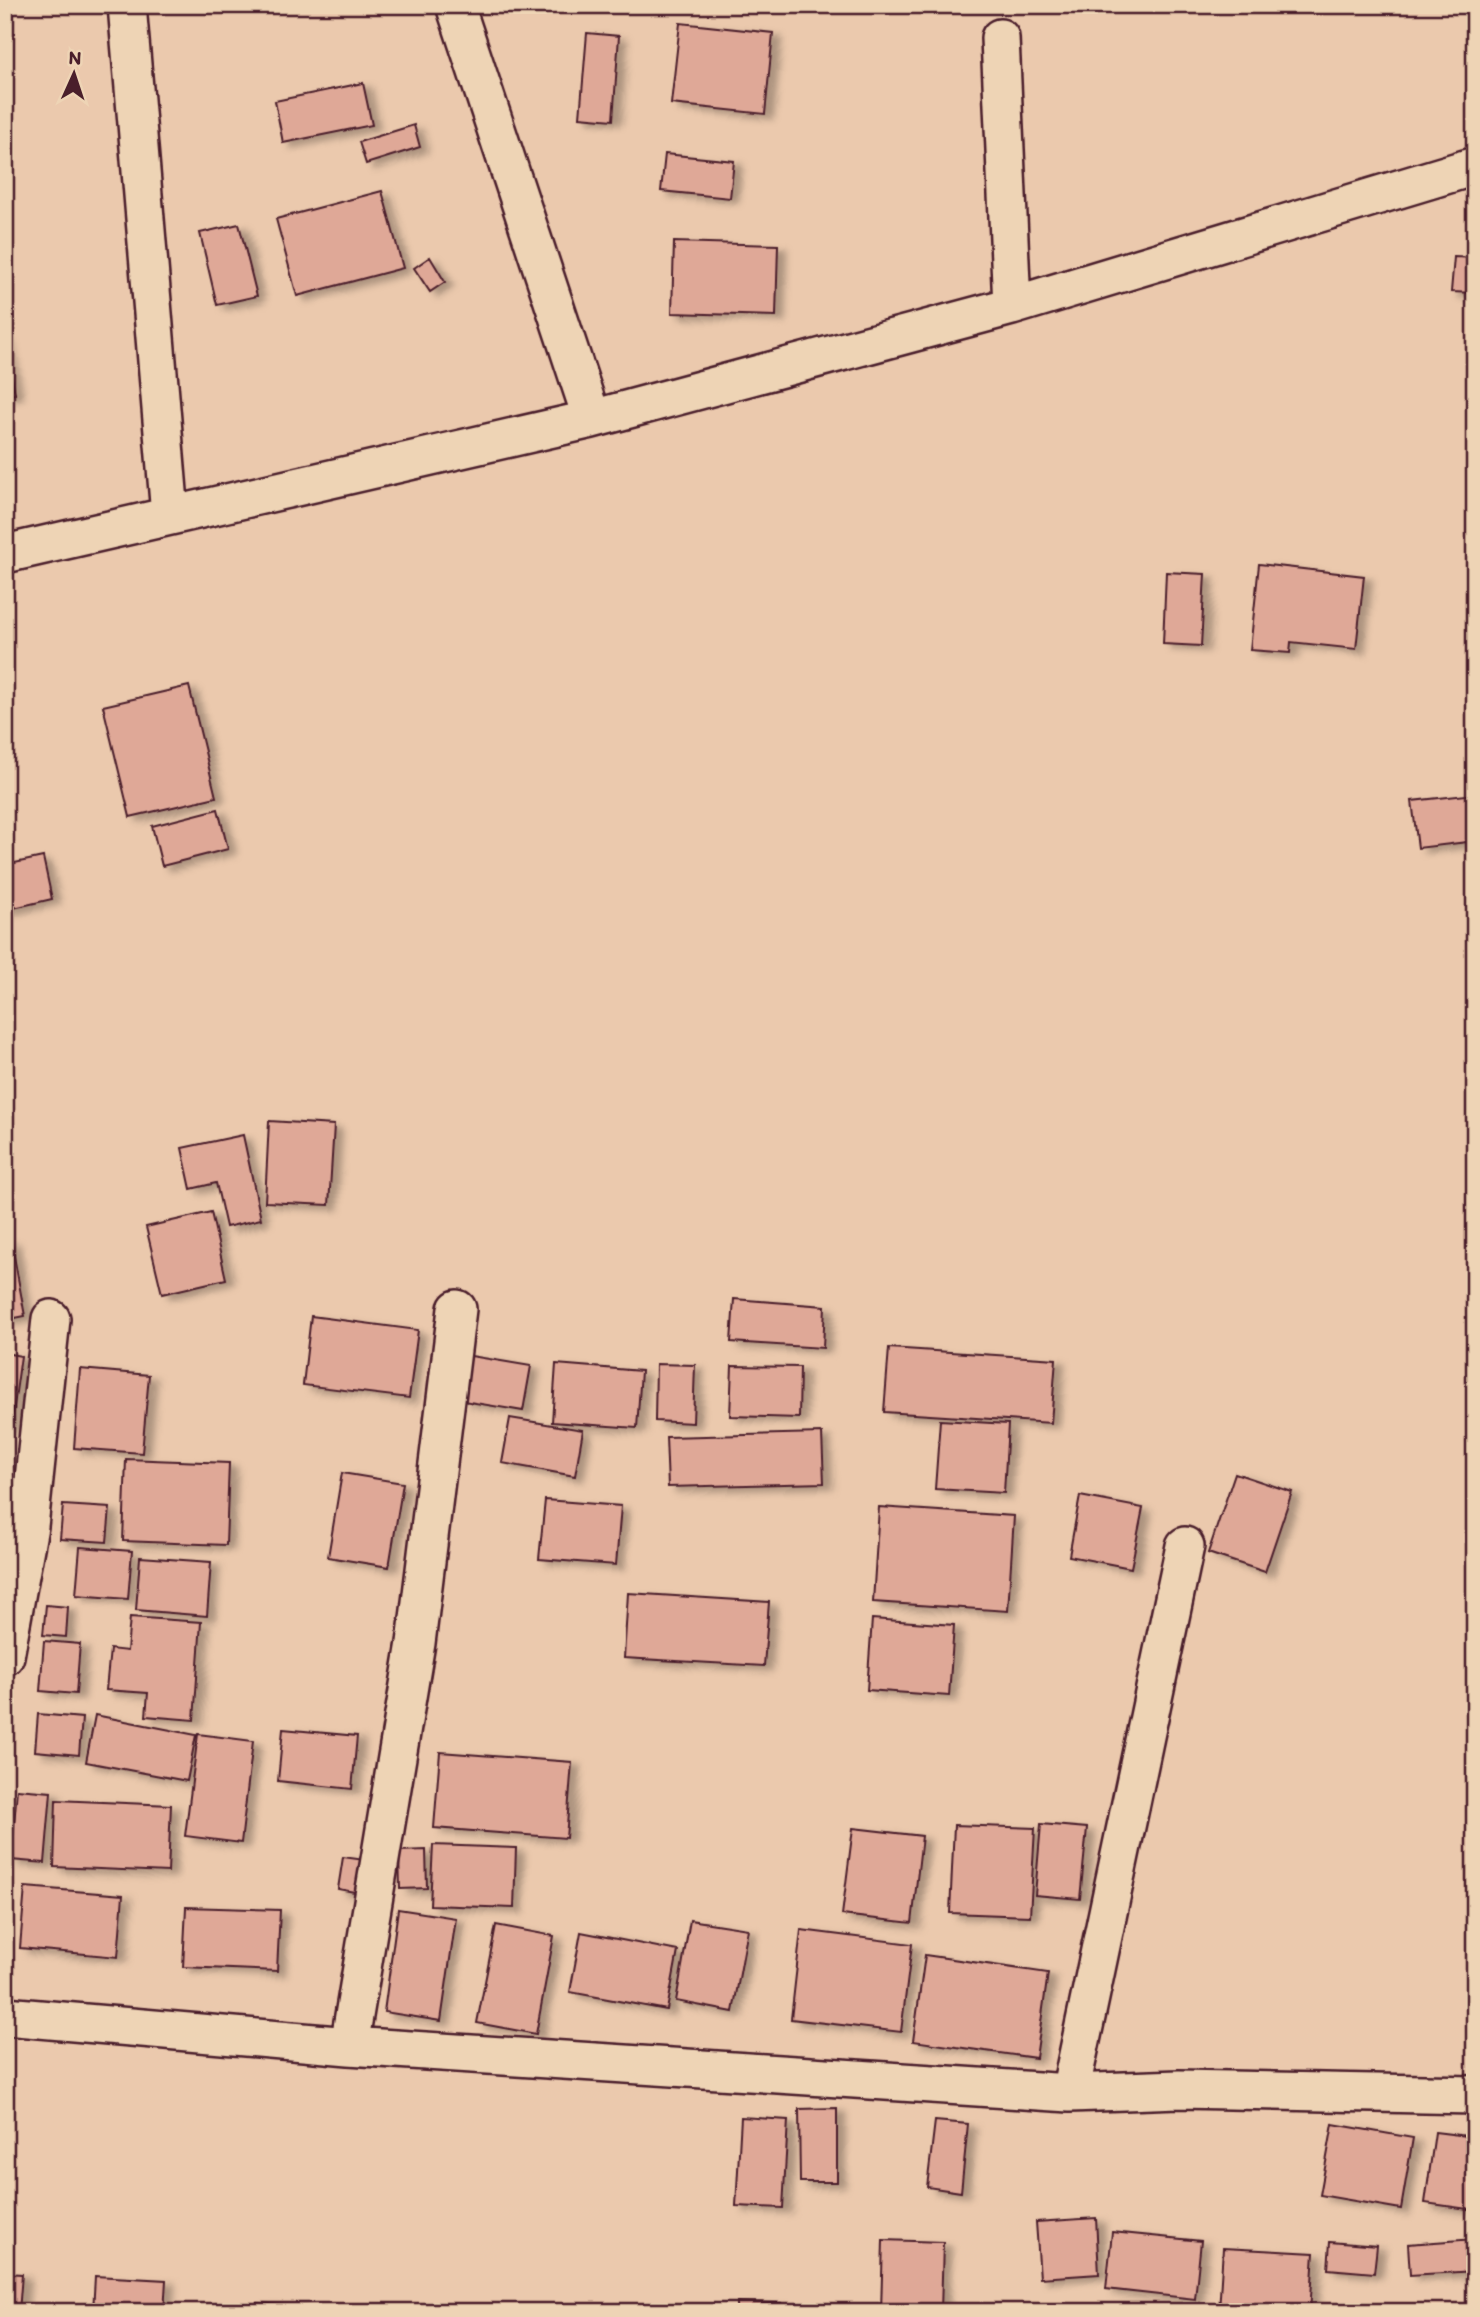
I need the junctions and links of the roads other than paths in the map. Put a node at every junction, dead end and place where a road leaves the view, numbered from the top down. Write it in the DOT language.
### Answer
graph roads {
  1 [pos="127,5"];
  2 [pos="455,5"];
  3 [pos="1000,38"];
  4 [pos="1475,166"];
  5 [pos="1012,306"];
  6 [pos="592,419"];
  7 [pos="170,515"];
  8 [pos="5,554"];
  9 [pos="457,1309"];
  10 [pos="51,1319"];
  11 [pos="1185,1546"];
  12 [pos="5,1656"];
  13 [pos="5,2016"];
  14 [pos="349,2046"];
  15 [pos="1070,2093"];
  16 [pos="1475,2095"];
  1 -- 7 [label="street"];
  2 -- 6 [label="street"];
  3 -- 5 [label="street"];
  4 -- 5 [label="street"];
  5 -- 6 [label="street"];
  6 -- 7 [label="street"];
  7 -- 8 [label="street"];
  9 -- 14 [label="street"];
  10 -- 12 [label="street"];
  11 -- 15 [label="street"];
  13 -- 14 [label="street"];
  14 -- 15 [label="street"];
  15 -- 16 [label="street"];
}
